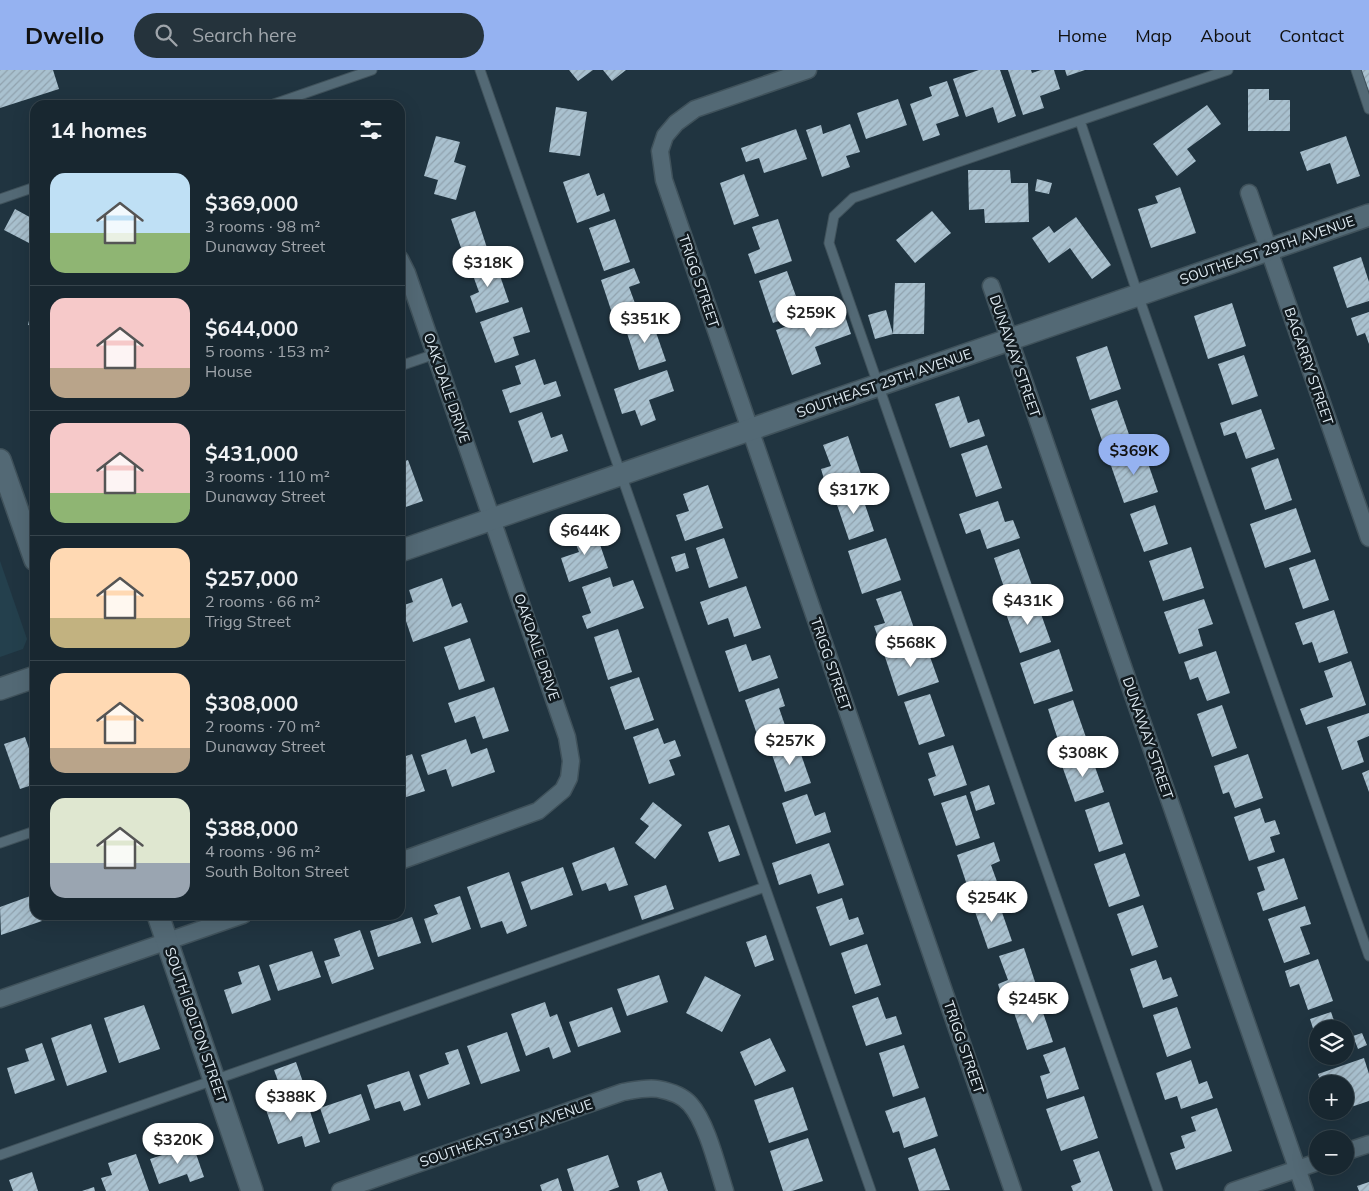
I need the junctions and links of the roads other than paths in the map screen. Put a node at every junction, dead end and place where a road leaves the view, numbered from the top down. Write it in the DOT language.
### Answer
graph roads {
  1 [pos="372,70"];
  2 [pos="480,70"];
  3 [pos="808,70"];
  4 [pos="1228,70"];
  5 [pos="1356,70"];
  6 [pos="285,100"];
  7 [pos="1369,109"];
  8 [pos="1080,121"];
  9 [pos="30,189"];
  10 [pos="1249,193"];
  11 [pos="0,199"];
  12 [pos="1369,215"];
  13 [pos="1268,250"];
  14 [pos="405,269"];
  15 [pos="991,286"];
  16 [pos="1138,295"];
  17 [pos="1010,340"];
  18 [pos="435,354"];
  19 [pos="405,364"];
  20 [pos="880,384"];
  21 [pos="750,429"];
  22 [pos="0,460"];
  23 [pos="621,474"];
  24 [pos="493,518"];
  25 [pos="1369,538"];
  26 [pos="30,546"];
  27 [pos="405,548"];
  28 [pos="30,679"];
  29 [pos="0,689"];
  30 [pos="30,832"];
  31 [pos="0,843"];
  32 [pos="405,858"];
  33 [pos="765,887"];
  34 [pos="160,920"];
  35 [pos="230,920"];
  36 [pos="167,942"];
  37 [pos="1369,956"];
  38 [pos="0,999"];
  39 [pos="215,1081"];
  40 [pos="1369,1144"];
  41 [pos="1354,1149"];
  42 [pos="0,1155"];
  43 [pos="1309,1165"];
  44 [pos="1297,1169"];
  45 [pos="252,1191"];
  46 [pos="340,1191"];
  47 [pos="725,1191"];
  48 [pos="871,1191"];
  49 [pos="1013,1191"];
  50 [pos="1158,1191"];
  51 [pos="1234,1191"];
  52 [pos="1305,1191"];
  1 -- 6 [label="lane"];
  2 -- 23 [label="lane"];
  3 -- 21 [label="street, TRIGG STREET"];
  4 -- 8 [label="lane"];
  5 -- 7 [label="lane"];
  8 -- 16 [label="lane"];
  8 -- 20 [label="lane"];
  9 -- 11 [label="lane"];
  10 -- 13 [label="street, BAGARRY STREET"];
  12 -- 13 [label="street, SOUTHEAST 29TH AVENUE"];
  13 -- 16 [label="street, SOUTHEAST 29TH AVENUE"];
  13 -- 25 [label="street, BAGARRY STREET"];
  14 -- 18 [label="street, OAK DALE DRIVE"];
  15 -- 17 [label="street, DUNAWAY STREET"];
  16 -- 17 [label="street, SOUTHEAST 29TH AVENUE"];
  16 -- 37 [label="lane"];
  17 -- 20 [label="street, SOUTHEAST 29TH AVENUE"];
  17 -- 44 [label="street, DUNAWAY STREET"];
  18 -- 19 [label="lane"];
  18 -- 24 [label="street, OAK DALE DRIVE"];
  20 -- 21 [label="street, SOUTHEAST 29TH AVENUE"];
  20 -- 50 [label="lane"];
  21 -- 23 [label="street, SOUTHEAST 29TH AVENUE"];
  21 -- 49 [label="street, TRIGG STREET"];
  22 -- 26 [label="street"];
  23 -- 24 [label="street, SOUTHEAST 29TH AVENUE"];
  23 -- 33 [label="lane"];
  24 -- 27 [label="street, SOUTHEAST 29TH AVENUE"];
  24 -- 32 [label="street, OAKDALE DRIVE"];
  28 -- 29 [label="street"];
  30 -- 31 [label="lane"];
  33 -- 39 [label="lane"];
  33 -- 48 [label="lane"];
  34 -- 36 [label="street, SOUTH BOLTON STREET"];
  35 -- 36 [label="street"];
  36 -- 38 [label="street"];
  36 -- 39 [label="street, SOUTH BOLTON STREET"];
  39 -- 42 [label="lane"];
  39 -- 45 [label="street, SOUTH BOLTON STREET"];
  40 -- 41 [label="street"];
  43 -- 44 [label="street"];
  44 -- 51 [label="street"];
  44 -- 52 [label="street, DUNAWAY STREET"];
  46 -- 47 [label="street, SOUTHEAST 31ST AVENUE"];
}
